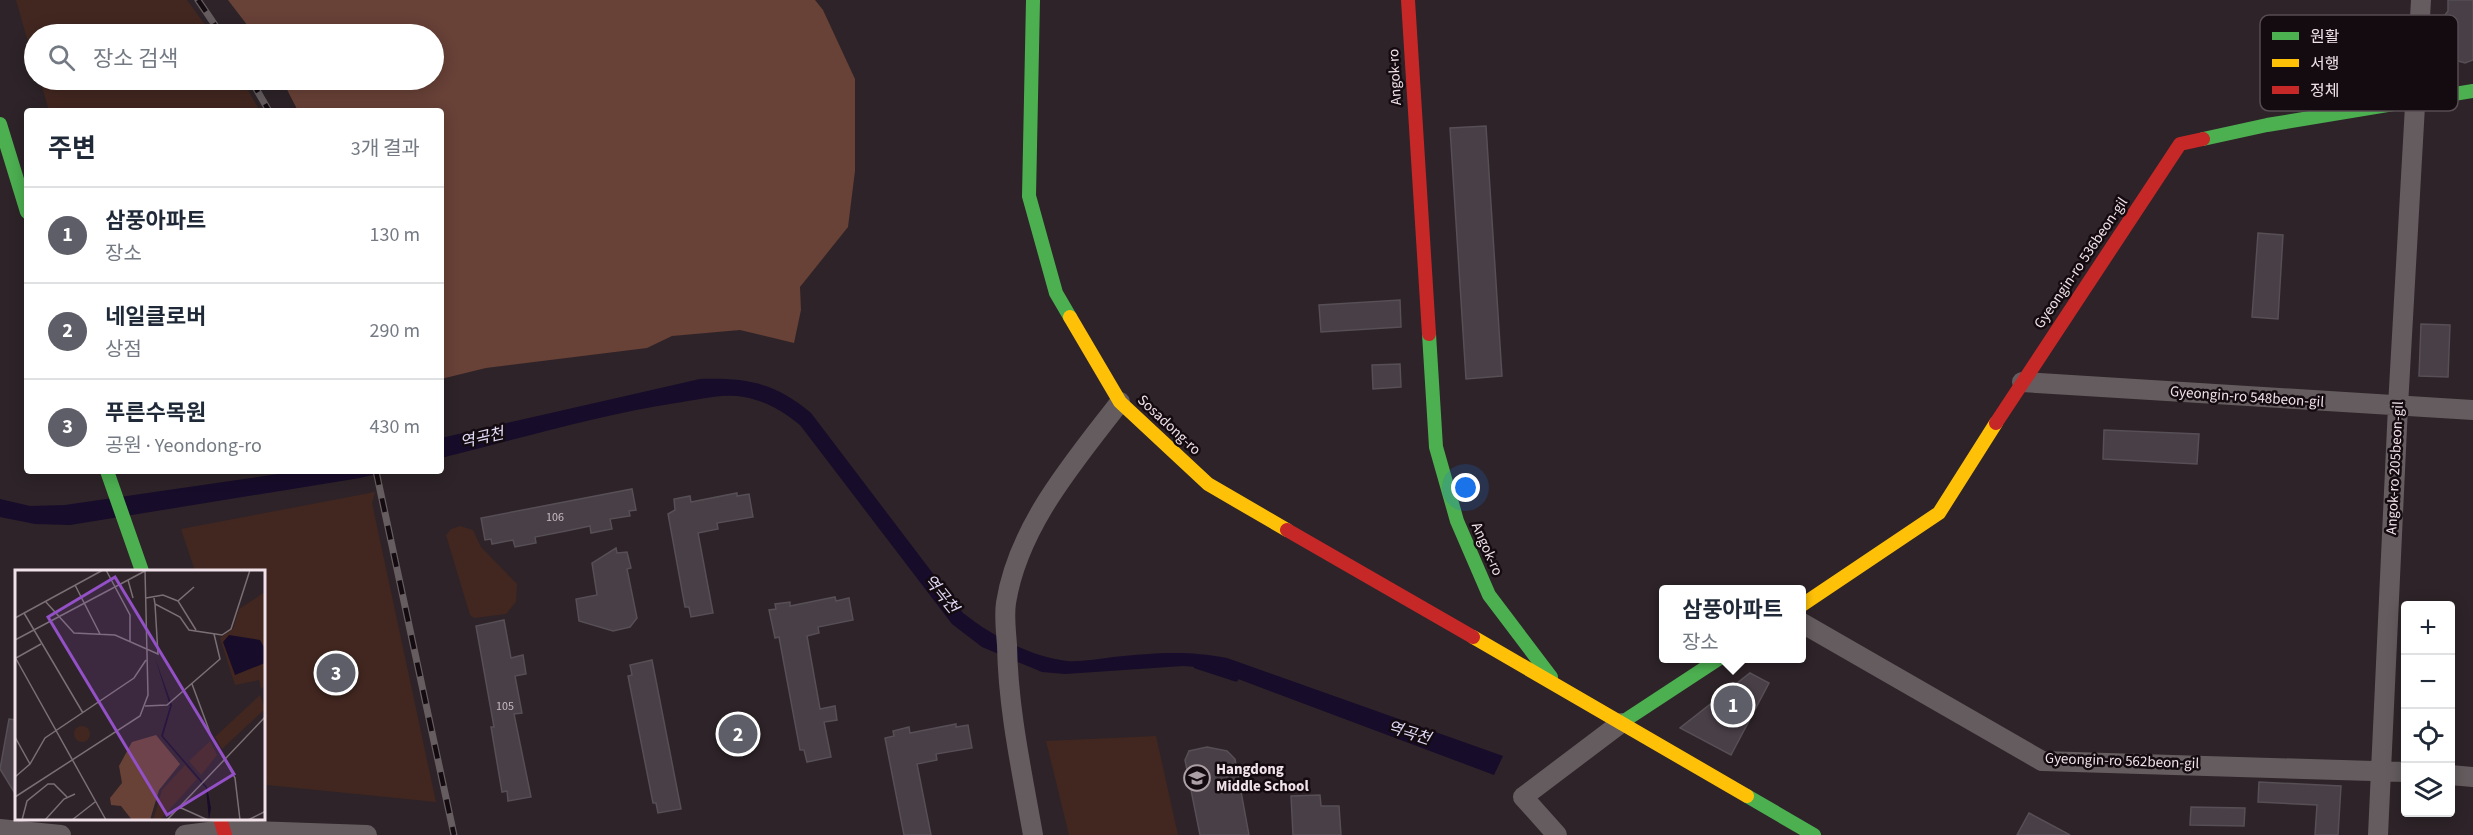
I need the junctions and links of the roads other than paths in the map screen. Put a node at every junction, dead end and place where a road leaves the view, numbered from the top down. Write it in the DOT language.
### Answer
graph roads {
  1 [pos="1033,0"];
  2 [pos="1408,0"];
  3 [pos="2421,0"];
  4 [pos="2420,15"];
  5 [pos="2473,90"];
  6 [pos="2458,93"];
  7 [pos="2358,111"];
  8 [pos="2415,111"];
  9 [pos="0,124"];
  10 [pos="5,157"];
  11 [pos="24,204"];
  12 [pos="2022,382"];
  13 [pos="1120,402"];
  14 [pos="2398,406"];
  15 [pos="2473,410"];
  16 [pos="108,474"];
  17 [pos="141,567"];
  18 [pos="1806,602"];
  19 [pos="1806,625"];
  20 [pos="1712,663"];
  21 [pos="1559,687"];
  22 [pos="1621,723"];
  23 [pos="2381,770"];
  24 [pos="2401,772"];
  25 [pos="2455,775"];
  26 [pos="2473,777"];
  27 [pos="223,828"];
  28 [pos="0,829"];
  29 [pos="61,835"];
  30 [pos="185,835"];
  31 [pos="367,835"];
  32 [pos="1034,835"];
  33 [pos="1557,835"];
  34 [pos="1814,835"];
  35 [pos="2378,835"];
  1 -- 13 [label="street, Sosadong-ro"];
  2 -- 21 [label="street, Angok-ro"];
  3 -- 4 [label="street, Angok-ro 205beon-gil"];
  5 -- 6 [label="street, Gyeongin-ro 536beon-gil"];
  7 -- 12 [label="street, Gyeongin-ro 536beon-gil"];
  8 -- 14 [label="street, Angok-ro 205beon-gil"];
  9 -- 10 [label="street"];
  10 -- 11 [label="street"];
  12 -- 14 [label="street, Gyeongin-ro 548beon-gil"];
  12 -- 18 [label="street, Gyeongin-ro 536beon-gil"];
  13 -- 21 [label="street, Sosadong-ro"];
  13 -- 32 [label="street"];
  14 -- 15 [label="street, Gyeongin-ro 548beon-gil"];
  14 -- 23 [label="street, Angok-ro 205beon-gil"];
  16 -- 17 [label="street"];
  19 -- 23 [label="street, Gyeongin-ro 562beon-gil"];
  20 -- 22 [label="street"];
  21 -- 22 [label="street, Angok-ro"];
  22 -- 33 [label="street"];
  22 -- 34 [label="street, Angok-ro"];
  23 -- 24 [label="street, Gyeongin-ro 562beon-gil"];
  23 -- 35 [label="street, Angok-ro 205beon-gil"];
  25 -- 26 [label="street"];
  27 -- 30 [label="street"];
  27 -- 31 [label="street"];
  28 -- 29 [label="street"];
}
